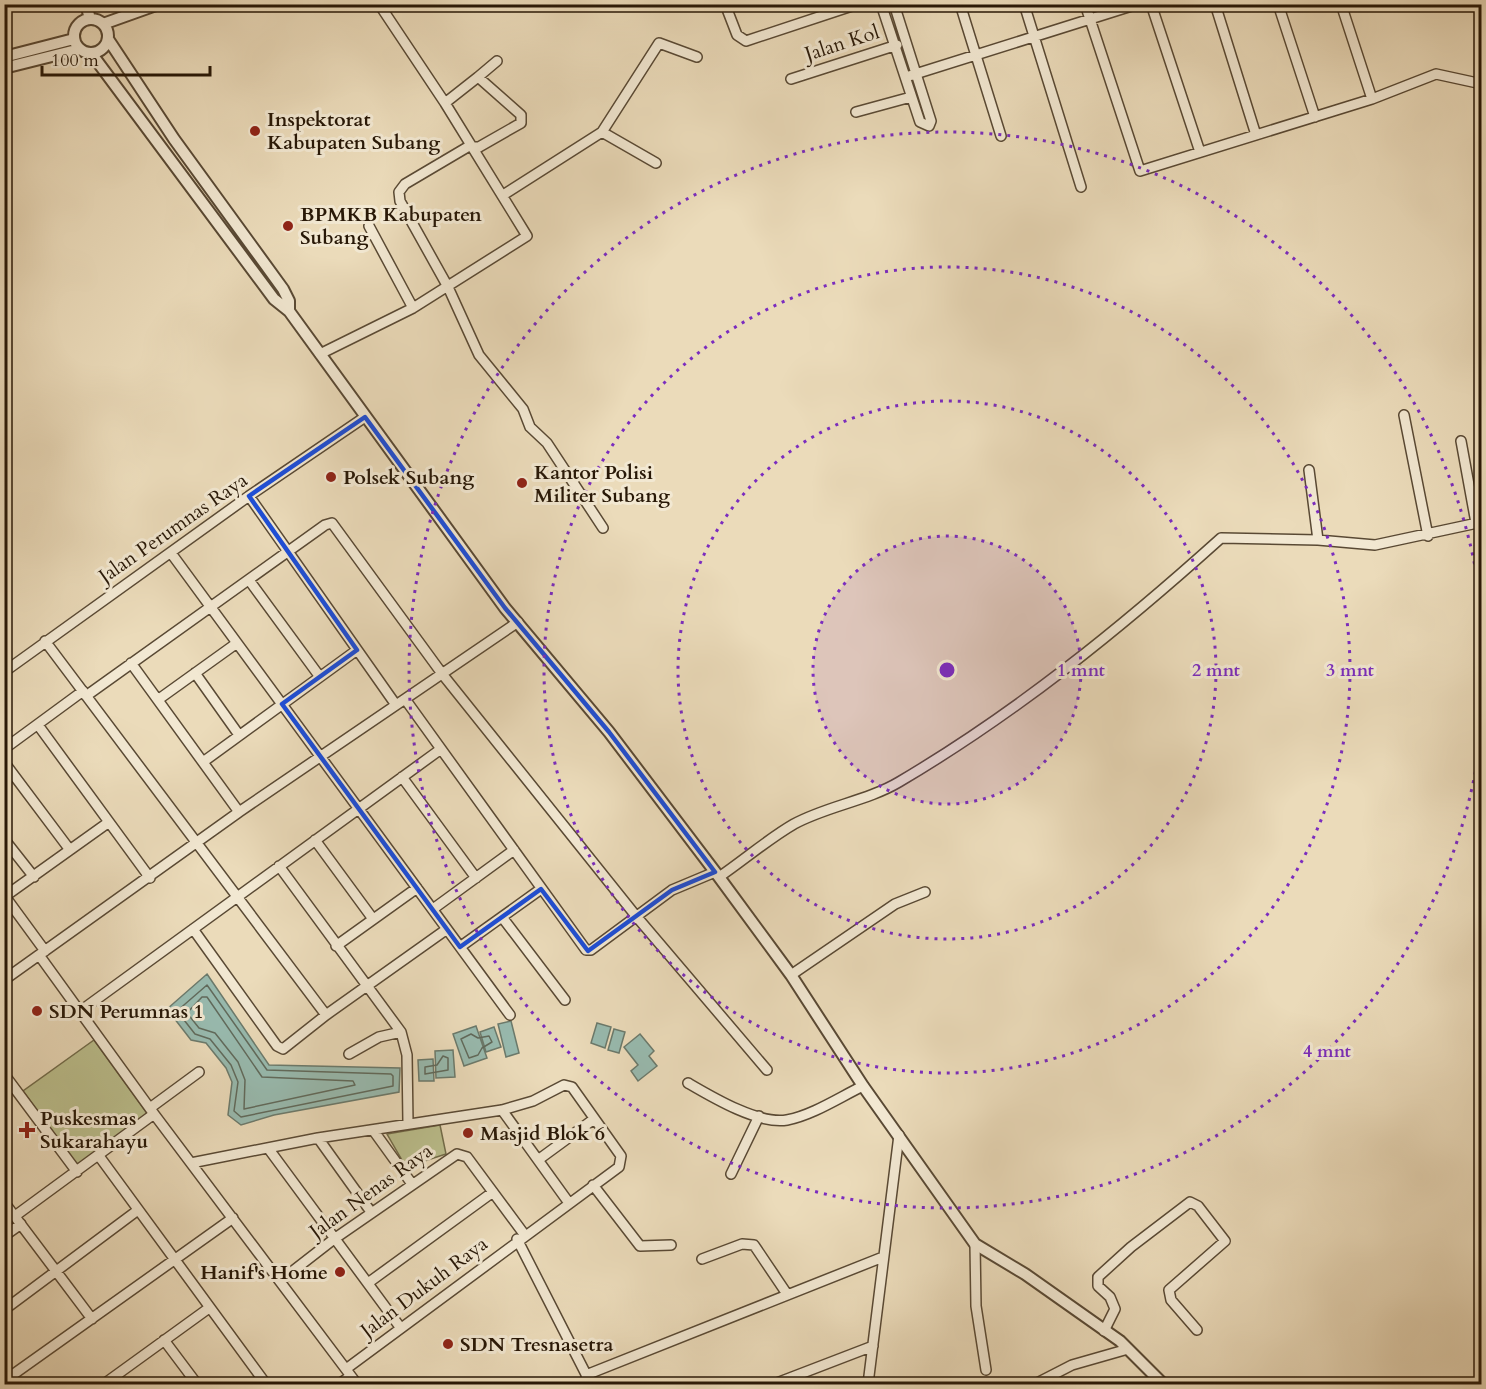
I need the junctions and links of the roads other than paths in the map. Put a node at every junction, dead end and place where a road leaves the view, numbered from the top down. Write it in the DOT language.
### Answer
graph roads {
  1 [pos="86,4"];
  2 [pos="159,4"];
  3 [pos="379,4"];
  4 [pos="725,4"];
  5 [pos="858,4"];
  6 [pos="881,4"];
  7 [pos="894,4"];
  8 [pos="960,4"];
  9 [pos="1024,4"];
  10 [pos="1086,4"];
  11 [pos="1138,4"];
  12 [pos="1151,4"];
  13 [pos="1215,4"];
  14 [pos="1278,4"];
  15 [pos="1341,4"];
  16 [pos="90,19"];
  17 [pos="1090,19"];
  18 [pos="103,24"];
  19 [pos="1034,37"];
  20 [pos="108,39"];
  21 [pos="905,42"];
  22 [pos="77,44"];
  23 [pos="893,46"];
  24 [pos="91,53"];
  25 [pos="976,55"];
  26 [pos="4,57"];
  27 [pos="697,57"];
  28 [pos="498,61"];
  29 [pos="4,68"];
  30 [pos="915,74"];
  31 [pos="478,77"];
  32 [pos="904,77"];
  33 [pos="790,79"];
  34 [pos="1482,84"];
  35 [pos="911,97"];
  36 [pos="1372,99"];
  37 [pos="445,103"];
  38 [pos="856,112"];
  39 [pos="1315,117"];
  40 [pos="602,132"];
  41 [pos="1256,135"];
  42 [pos="1001,136"];
  43 [pos="472,146"];
  44 [pos="1200,152"];
  45 [pos="656,163"];
  46 [pos="1081,188"];
  47 [pos="503,195"];
  48 [pos="369,226"];
  49 [pos="448,287"];
  50 [pos="413,308"];
  51 [pos="289,311"];
  52 [pos="320,354"];
  53 [pos="1404,416"];
  54 [pos="365,417"];
  55 [pos="1461,441"];
  56 [pos="1309,470"];
  57 [pos="249,496"];
  58 [pos="1479,523"];
  59 [pos="603,528"];
  60 [pos="1428,536"];
  61 [pos="1318,540"];
  62 [pos="288,552"];
  63 [pos="171,553"];
  64 [pos="249,580"];
  65 [pos="211,608"];
  66 [pos="518,622"];
  67 [pos="45,641"];
  68 [pos="237,643"];
  69 [pos="357,650"];
  70 [pos="131,663"];
  71 [pos="4,672"];
  72 [pos="195,673"];
  73 [pos="442,675"];
  74 [pos="320,677"];
  75 [pos="85,694"];
  76 [pos="159,699"];
  77 [pos="405,699"];
  78 [pos="282,704"];
  79 [pos="396,705"];
  80 [pos="38,724"];
  81 [pos="239,735"];
  82 [pos="4,749"];
  83 [pos="441,749"];
  84 [pos="321,757"];
  85 [pos="4,762"];
  86 [pos="203,762"];
  87 [pos="402,777"];
  88 [pos="359,809"];
  89 [pos="239,812"];
  90 [pos="109,822"];
  91 [pos="4,839"];
  92 [pos="315,840"];
  93 [pos="197,844"];
  94 [pos="69,850"];
  95 [pos="514,850"];
  96 [pos="279,866"];
  97 [pos="717,874"];
  98 [pos="34,877"];
  99 [pos="150,878"];
  100 [pos="476,878"];
  101 [pos="417,888"];
  102 [pos="541,889"];
  103 [pos="925,892"];
  104 [pos="5,896"];
  105 [pos="237,897"];
  106 [pos="432,909"];
  107 [pos="636,916"];
  108 [pos="502,917"];
  109 [pos="373,919"];
  110 [pos="193,929"];
  111 [pos="447,929"];
  112 [pos="336,946"];
  113 [pos="460,947"];
  114 [pos="42,953"];
  115 [pos="791,975"];
  116 [pos="4,980"];
  117 [pos="367,987"];
  118 [pos="565,1000"];
  119 [pos="79,1012"];
  120 [pos="326,1015"];
  121 [pos="510,1015"];
  122 [pos="401,1032"];
  123 [pos="349,1053"];
  124 [pos="767,1070"];
  125 [pos="199,1072"];
  126 [pos="4,1074"];
  127 [pos="688,1083"];
  128 [pos="863,1086"];
  129 [pos="502,1110"];
  130 [pos="152,1112"];
  131 [pos="759,1116"];
  132 [pos="594,1119"];
  133 [pos="408,1123"];
  134 [pos="373,1130"];
  135 [pos="899,1135"];
  136 [pos="318,1138"];
  137 [pos="268,1148"];
  138 [pos="99,1156"];
  139 [pos="538,1160"];
  140 [pos="191,1163"];
  141 [pos="77,1172"];
  142 [pos="730,1174"];
  143 [pos="412,1184"];
  144 [pos="593,1185"];
  145 [pos="493,1192"];
  146 [pos="4,1202"];
  147 [pos="569,1203"];
  148 [pos="138,1210"];
  149 [pos="371,1212"];
  150 [pos="233,1218"];
  151 [pos="18,1220"];
  152 [pos="4,1236"];
  153 [pos="521,1237"];
  154 [pos="334,1239"];
  155 [pos="671,1245"];
  156 [pos="975,1245"];
  157 [pos="883,1257"];
  158 [pos="702,1259"];
  159 [pos="176,1260"];
  160 [pos="57,1272"];
  161 [pos="280,1281"];
  162 [pos="368,1283"];
  163 [pos="787,1294"];
  164 [pos="209,1308"];
  165 [pos="4,1310"];
  166 [pos="92,1319"];
  167 [pos="400,1327"];
  168 [pos="1197,1330"];
  169 [pos="1104,1331"];
  170 [pos="164,1340"];
  171 [pos="873,1346"];
  172 [pos="1128,1349"];
  173 [pos="986,1370"];
  174 [pos="349,1372"];
  175 [pos="586,1375"];
  176 [pos="117,1376"];
  177 [pos="4,1381"];
  178 [pos="104,1384"];
  179 [pos="124,1384"];
  180 [pos="197,1384"];
  181 [pos="266,1384"];
  182 [pos="339,1384"];
  183 [pos="357,1384"];
  184 [pos="591,1384"];
  185 [pos="774,1384"];
  186 [pos="868,1384"];
  187 [pos="1035,1384"];
  188 [pos="1163,1384"];
  1 -- 16 [label="street"];
  2 -- 18 [label="street"];
  3 -- 37 [label="street"];
  4 -- 5 [label="street"];
  6 -- 23 [label="street"];
  7 -- 21 [label="street"];
  8 -- 25 [label="street"];
  9 -- 19 [label="street"];
  10 -- 17 [label="street"];
  11 -- 17 [label="street"];
  12 -- 44 [label="street"];
  13 -- 41 [label="street"];
  14 -- 39 [label="street"];
  15 -- 36 [label="street"];
  16 -- 18 [label="street"];
  16 -- 22 [label="street"];
  17 -- 19 [label="street"];
  17 -- 44 [label="street"];
  18 -- 20 [label="street"];
  19 -- 25 [label="street"];
  19 -- 46 [label="street"];
  20 -- 24 [label="street"];
  20 -- 51 [label="street"];
  21 -- 23 [label="street, Jalan Kol"];
  21 -- 30 [label="street"];
  22 -- 24 [label="street"];
  22 -- 26 [label="street"];
  22 -- 29 [label="street"];
  23 -- 32 [label="street"];
  23 -- 33 [label="street, Jalan Kol"];
  24 -- 51 [label="street"];
  25 -- 30 [label="street"];
  25 -- 42 [label="street"];
  27 -- 40 [label="street"];
  28 -- 31 [label="street"];
  30 -- 32 [label="street"];
  30 -- 35 [label="street"];
  31 -- 37 [label="street"];
  31 -- 43 [label="street"];
  32 -- 35 [label="street"];
  34 -- 36 [label="street"];
  35 -- 38 [label="street"];
  36 -- 39 [label="street"];
  37 -- 43 [label="street"];
  39 -- 41 [label="street"];
  40 -- 45 [label="street"];
  40 -- 47 [label="street"];
  41 -- 44 [label="street"];
  43 -- 47 [label="street"];
  43 -- 49 [label="street"];
  47 -- 49 [label="street"];
  48 -- 50 [label="street"];
  49 -- 50 [label="street"];
  49 -- 59 [label="street"];
  50 -- 52 [label="street"];
  51 -- 52 [label="street"];
  52 -- 54 [label="street"];
  53 -- 60 [label="street"];
  54 -- 57 [label="street, Jalan Perumnas Raya"];
  54 -- 66 [label="street"];
  55 -- 58 [label="street"];
  56 -- 61 [label="street"];
  57 -- 62 [label="street"];
  57 -- 63 [label="street, Jalan Perumnas Raya"];
  58 -- 60 [label="street"];
  60 -- 61 [label="street"];
  61 -- 97 [label="street"];
  62 -- 64 [label="street"];
  62 -- 69 [label="street"];
  62 -- 73 [label="street"];
  63 -- 65 [label="street"];
  63 -- 67 [label="street, Jalan Perumnas Raya"];
  64 -- 65 [label="street"];
  64 -- 74 [label="street"];
  65 -- 68 [label="street"];
  65 -- 70 [label="street"];
  66 -- 73 [label="street"];
  66 -- 97 [label="street"];
  67 -- 71 [label="street, Jalan Perumnas Raya"];
  67 -- 75 [label="street"];
  68 -- 72 [label="street"];
  68 -- 78 [label="street"];
  69 -- 74 [label="street"];
  69 -- 79 [label="street"];
  70 -- 75 [label="street"];
  70 -- 76 [label="street"];
  72 -- 76 [label="street"];
  72 -- 81 [label="street"];
  73 -- 77 [label="street"];
  73 -- 107 [label="street"];
  74 -- 78 [label="street"];
  75 -- 80 [label="street"];
  75 -- 93 [label="street"];
  76 -- 86 [label="street"];
  77 -- 79 [label="street"];
  77 -- 83 [label="street"];
  78 -- 81 [label="street"];
  78 -- 84 [label="street"];
  79 -- 84 [label="street"];
  80 -- 82 [label="street"];
  80 -- 90 [label="street"];
  81 -- 86 [label="street"];
  83 -- 87 [label="street"];
  83 -- 95 [label="street"];
  84 -- 88 [label="street"];
  84 -- 89 [label="street"];
  85 -- 94 [label="street"];
  86 -- 89 [label="street"];
  87 -- 88 [label="street"];
  87 -- 100 [label="street"];
  88 -- 92 [label="street"];
  88 -- 101 [label="street"];
  89 -- 93 [label="street"];
  90 -- 94 [label="street"];
  90 -- 99 [label="street"];
  91 -- 98 [label="street"];
  92 -- 96 [label="street"];
  92 -- 109 [label="street"];
  93 -- 99 [label="street"];
  93 -- 105 [label="street"];
  94 -- 98 [label="street"];
  95 -- 100 [label="street"];
  95 -- 102 [label="street"];
  96 -- 105 [label="street"];
  96 -- 112 [label="street"];
  97 -- 107 [label="street"];
  97 -- 115 [label="street"];
  98 -- 104 [label="street"];
  99 -- 114 [label="street"];
  100 -- 106 [label="street"];
  101 -- 106 [label="street"];
  101 -- 109 [label="street"];
  102 -- 107 [label="street"];
  102 -- 108 [label="street"];
  103 -- 115 [label="street"];
  104 -- 114 [label="street"];
  105 -- 110 [label="street"];
  105 -- 120 [label="street"];
  106 -- 111 [label="street"];
  107 -- 124 [label="street"];
  108 -- 113 [label="street"];
  108 -- 118 [label="street"];
  109 -- 112 [label="street"];
  110 -- 119 [label="street"];
  110 -- 120 [label="street"];
  111 -- 113 [label="street"];
  111 -- 117 [label="street"];
  112 -- 117 [label="street"];
  113 -- 121 [label="street"];
  114 -- 116 [label="street"];
  114 -- 119 [label="street"];
  115 -- 128 [label="street"];
  117 -- 120 [label="street"];
  117 -- 122 [label="street"];
  119 -- 130 [label="street"];
  122 -- 123 [label="street"];
  122 -- 133 [label="street"];
  125 -- 130 [label="street"];
  126 -- 141 [label="street"];
  127 -- 131 [label="street"];
  128 -- 131 [label="street"];
  128 -- 135 [label="street"];
  129 -- 132 [label="street"];
  129 -- 133 [label="street"];
  129 -- 139 [label="street"];
  130 -- 138 [label="street"];
  130 -- 140 [label="street"];
  131 -- 142 [label="street"];
  132 -- 139 [label="street"];
  132 -- 144 [label="street, Jalan Dukuh Raya"];
  133 -- 134 [label="street"];
  134 -- 136 [label="street"];
  134 -- 143 [label="street"];
  135 -- 156 [label="street"];
  135 -- 157 [label="street"];
  136 -- 137 [label="street"];
  136 -- 149 [label="street"];
  137 -- 140 [label="street"];
  137 -- 154 [label="street"];
  138 -- 141 [label="street"];
  138 -- 148 [label="street"];
  139 -- 147 [label="street"];
  140 -- 150 [label="street"];
  141 -- 151 [label="street"];
  143 -- 145 [label="street, Jalan Nenas Raya"];
  143 -- 149 [label="street, Jalan Nenas Raya"];
  144 -- 147 [label="street, Jalan Dukuh Raya"];
  144 -- 155 [label="street"];
  145 -- 153 [label="street, Jalan Nenas Raya"];
  145 -- 162 [label="street"];
  146 -- 151 [label="street"];
  147 -- 153 [label="street, Jalan Dukuh Raya"];
  148 -- 159 [label="street"];
  148 -- 160 [label="street"];
  149 -- 154 [label="street, Jalan Nenas Raya"];
  150 -- 159 [label="street"];
  150 -- 161 [label="street"];
  151 -- 152 [label="street"];
  151 -- 160 [label="street"];
  153 -- 167 [label="street, Jalan Dukuh Raya"];
  153 -- 175 [label="street, Jalan Nenas Raya"];
  154 -- 161 [label="street, Jalan Nenas Raya"];
  154 -- 162 [label="street"];
  156 -- 169 [label="street"];
  156 -- 173 [label="street"];
  157 -- 163 [label="street"];
  157 -- 171 [label="street"];
  158 -- 163 [label="street"];
  159 -- 164 [label="street"];
  159 -- 166 [label="street"];
  160 -- 165 [label="street"];
  160 -- 166 [label="street"];
  161 -- 174 [label="street"];
  162 -- 167 [label="street"];
  163 -- 175 [label="street"];
  164 -- 170 [label="street"];
  164 -- 181 [label="street"];
  166 -- 177 [label="street"];
  167 -- 174 [label="street, Jalan Dukuh Raya"];
  168 -- 169 [label="street"];
  169 -- 172 [label="street"];
  170 -- 176 [label="street"];
  170 -- 180 [label="street"];
  171 -- 185 [label="street"];
  171 -- 186 [label="street"];
  172 -- 187 [label="street"];
  172 -- 188 [label="street"];
  174 -- 182 [label="street, Jalan Dukuh Raya"];
  174 -- 183 [label="street"];
  175 -- 184 [label="street, Jalan Nenas Raya"];
  176 -- 178 [label="street"];
  176 -- 179 [label="street"];
}
